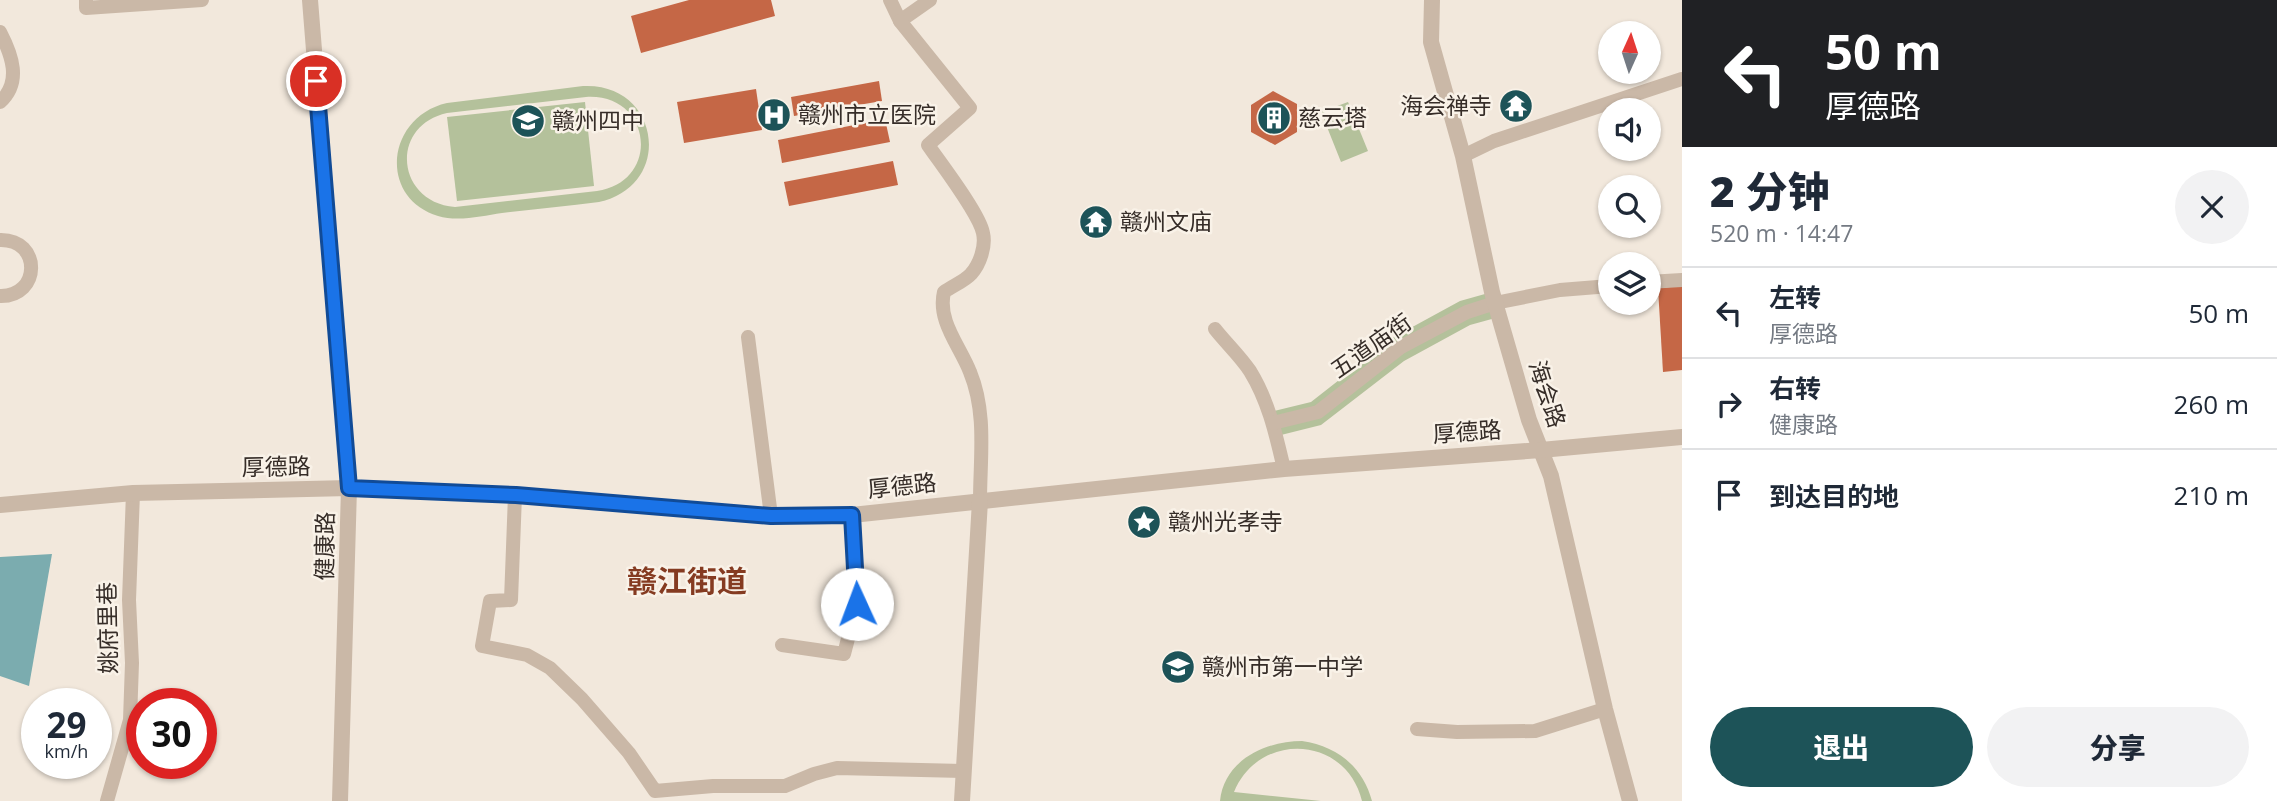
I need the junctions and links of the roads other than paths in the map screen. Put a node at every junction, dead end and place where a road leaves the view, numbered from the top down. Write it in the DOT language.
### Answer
graph roads {
  1 [pos="86,0"];
  2 [pos="202,0"];
  3 [pos="310,0"];
  4 [pos="890,0"];
  5 [pos="930,0"];
  6 [pos="1432,0"];
  7 [pos="900,20"];
  8 [pos="0,32"];
  9 [pos="1682,79"];
  10 [pos="0,102"];
  11 [pos="1462,156"];
  12 [pos="0,240"];
  13 [pos="1682,280"];
  14 [pos="1661,281"];
  15 [pos="1598,287"];
  16 [pos="0,296"];
  17 [pos="1495,303"];
  18 [pos="1215,329"];
  19 [pos="748,337"];
  20 [pos="1273,424"];
  21 [pos="1682,437"];
  22 [pos="1541,450"];
  23 [pos="1284,470"];
  24 [pos="349,488"];
  25 [pos="133,493"];
  26 [pos="516,495"];
  27 [pos="979,501"];
  28 [pos="0,505"];
  29 [pos="852,515"];
  30 [pos="771,516"];
  31 [pos="782,645"];
  32 [pos="1605,709"];
  33 [pos="1417,729"];
  34 [pos="963,771"];
  35 [pos="107,801"];
  36 [pos="340,801"];
  37 [pos="962,801"];
  38 [pos="1630,801"];
  1 -- 2 [label="street"];
  3 -- 24 [label="street, 健康路"];
  4 -- 7 [label="street"];
  5 -- 7 [label="street"];
  6 -- 11 [label="street, 海会路"];
  7 -- 27 [label="street"];
  8 -- 10 [label="street"];
  9 -- 11 [label="street"];
  11 -- 17 [label="street, 海会路"];
  12 -- 16 [label="street"];
  13 -- 14 [label="street"];
  15 -- 17 [label="street, 五道庙街"];
  17 -- 20 [label="street, 五道庙街"];
  17 -- 22 [label="street, 海会路"];
  18 -- 20 [label="street"];
  19 -- 30 [label="street"];
  20 -- 23 [label="street"];
  21 -- 22 [label="street, 厚德路"];
  22 -- 23 [label="street, 厚德路"];
  22 -- 32 [label="street, 海会路"];
  23 -- 27 [label="street, 厚德路"];
  24 -- 25 [label="street, 厚德路"];
  24 -- 26 [label="street, 厚德路"];
  24 -- 36 [label="street, 健康路"];
  25 -- 28 [label="street, 厚德路"];
  25 -- 35 [label="street, 姚府里巷"];
  26 -- 30 [label="street, 厚德路"];
  26 -- 34 [label="street"];
  27 -- 29 [label="street, 厚德路"];
  27 -- 34 [label="street"];
  29 -- 30 [label="street, 厚德路"];
  29 -- 31 [label="street"];
  32 -- 33 [label="street"];
  32 -- 38 [label="street, 海会路"];
  34 -- 37 [label="street"];
}
